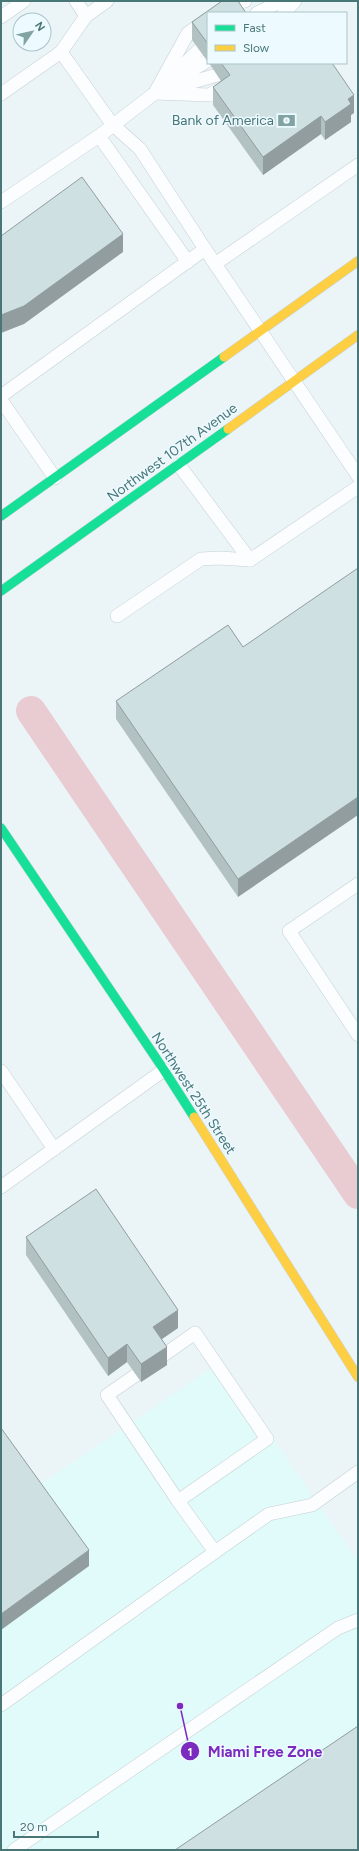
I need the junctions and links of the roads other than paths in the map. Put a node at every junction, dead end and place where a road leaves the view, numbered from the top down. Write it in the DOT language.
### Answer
graph roads {
  1 [pos="24,1"];
  2 [pos="76,1"];
  3 [pos="108,1"];
  4 [pos="244,1"];
  5 [pos="282,1"];
  6 [pos="290,1"];
  7 [pos="296,1"];
  8 [pos="218,12"];
  9 [pos="259,12"];
  10 [pos="274,12"];
  11 [pos="285,12"];
  12 [pos="290,12"];
  13 [pos="86,16"];
  14 [pos="1,17"];
  15 [pos="207,20"];
  16 [pos="200,50"];
  17 [pos="61,52"];
  18 [pos="207,61"];
  19 [pos="217,75"];
  20 [pos="225,86"];
  21 [pos="155,93"];
  22 [pos="1,94"];
  23 [pos="112,124"];
  24 [pos="99,136"];
  25 [pos="358,165"];
  26 [pos="1,202"];
  27 [pos="204,249"];
  28 [pos="358,261"];
  29 [pos="188,262"];
  30 [pos="215,264"];
  31 [pos="261,330"];
  32 [pos="358,335"];
  33 [pos="294,381"];
  34 [pos="1,396"];
  35 [pos="1,400"];
  36 [pos="178,465"];
  37 [pos="358,476"];
  38 [pos="55,478"];
  39 [pos="358,487"];
  40 [pos="1,516"];
  41 [pos="250,560"];
  42 [pos="1,591"];
  43 [pos="117,616"];
  44 [pos="1,828"];
  45 [pos="358,884"];
  46 [pos="358,1035"];
  47 [pos="164,1070"];
  48 [pos="1,1071"];
  49 [pos="54,1149"];
  50 [pos="1,1187"];
  51 [pos="161,1357"];
  52 [pos="136,1375"];
  53 [pos="358,1377"];
  54 [pos="358,1472"];
  55 [pos="178,1501"];
  56 [pos="215,1552"];
  57 [pos="358,1620"];
  58 [pos="1,1705"];
  59 [pos="14,1850"];
  1 -- 14 [label="lane"];
  2 -- 13 [label="lane"];
  3 -- 13 [label="lane"];
  4 -- 8 [label="lane"];
  5 -- 9 [label="lane"];
  6 -- 10 [label="lane"];
  7 -- 11 [label="lane"];
  7 -- 12 [label="lane"];
  13 -- 17 [label="lane"];
  15 -- 21 [label="lane"];
  16 -- 21 [label="lane"];
  17 -- 22 [label="lane"];
  17 -- 23 [label="lane"];
  18 -- 21 [label="lane"];
  19 -- 21 [label="lane"];
  20 -- 21 [label="lane"];
  21 -- 23 [label="lane"];
  23 -- 24 [label="lane"];
  23 -- 27 [label="lane"];
  24 -- 26 [label="lane"];
  24 -- 29 [label="lane"];
  25 -- 30 [label="lane"];
  27 -- 29 [label="lane"];
  27 -- 30 [label="lane"];
  28 -- 31 [label="main road"];
  29 -- 34 [label="lane"];
  30 -- 31 [label="lane"];
  31 -- 33 [label="lane"];
  31 -- 38 [label="main road"];
  32 -- 33 [label="main road, Northwest 107th Avenue"];
  33 -- 36 [label="main road, Northwest 107th Avenue"];
  33 -- 37 [label="lane"];
  35 -- 38 [label="lane"];
  36 -- 41 [label="lane"];
  36 -- 42 [label="main road, Northwest 107th Avenue"];
  38 -- 40 [label="main road"];
  39 -- 41 [label="lane"];
  41 -- 43 [label="lane"];
  44 -- 47 [label="main road, Northwest 25th Street"];
  45 -- 46 [label="lane"];
  47 -- 49 [label="lane"];
  47 -- 53 [label="main road, Northwest 25th Street"];
  48 -- 49 [label="lane"];
  49 -- 50 [label="lane"];
  51 -- 55 [label="lane"];
  52 -- 55 [label="lane"];
  54 -- 56 [label="lane"];
  55 -- 56 [label="lane"];
  56 -- 58 [label="lane"];
  57 -- 59 [label="lane"];
}
